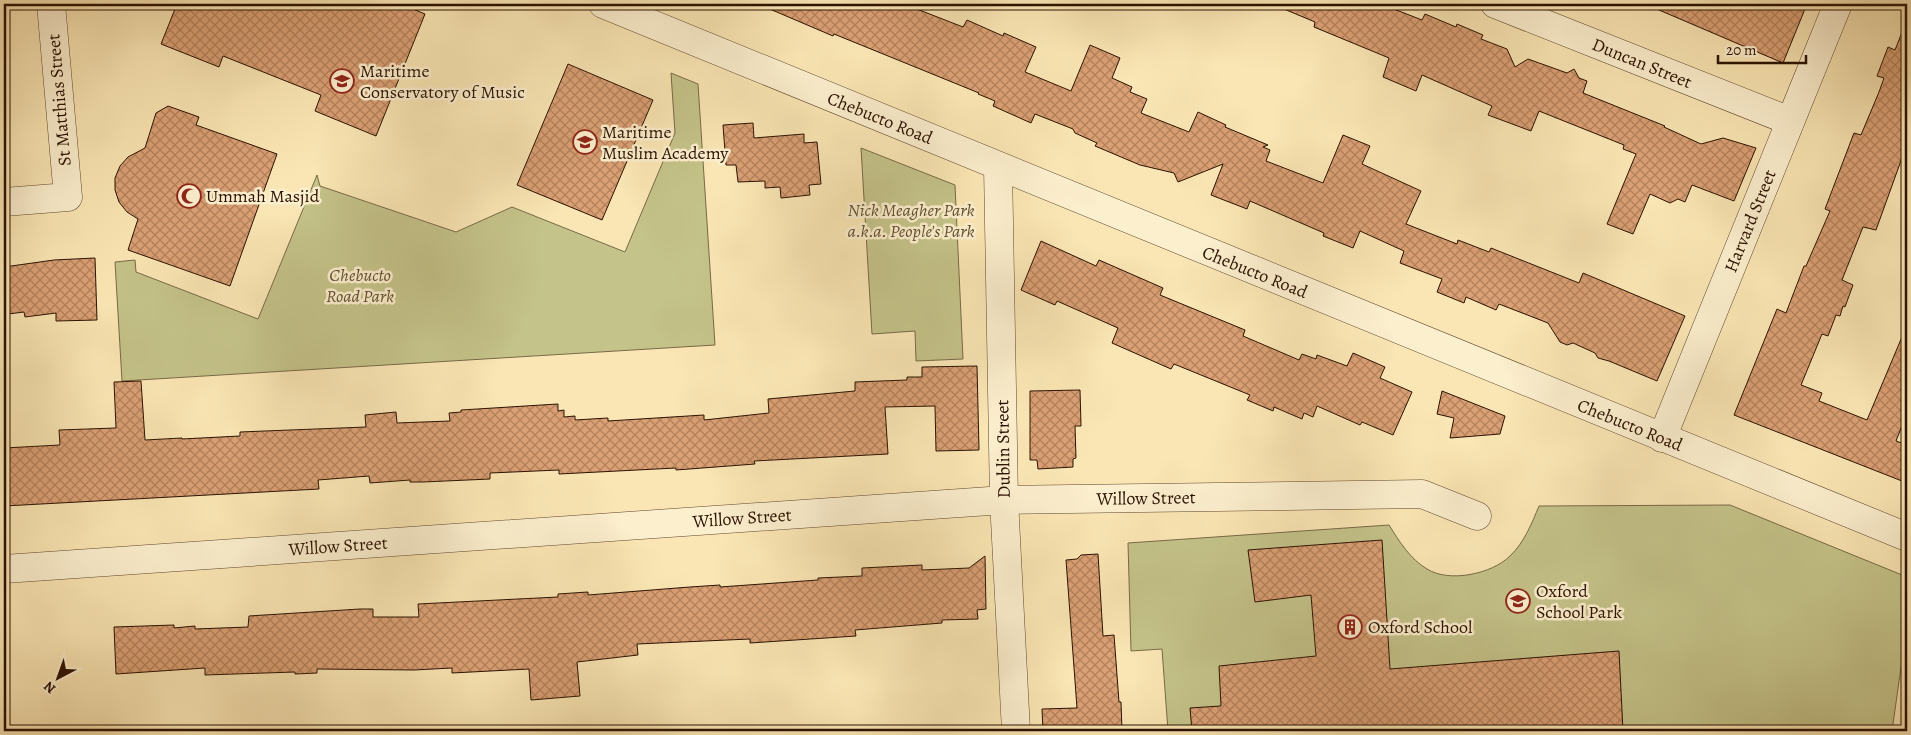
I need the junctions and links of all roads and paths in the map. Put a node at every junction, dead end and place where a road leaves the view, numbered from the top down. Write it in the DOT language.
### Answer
graph roads {
  1 [pos="51,4"];
  2 [pos="603,4"];
  3 [pos="1495,4"];
  4 [pos="1838,4"];
  5 [pos="1790,121"];
  6 [pos="998,167"];
  7 [pos="4,202"];
  8 [pos="1662,438"];
  9 [pos="1004,500"];
  10 [pos="1477,516"];
  11 [pos="1907,538"];
  12 [pos="4,569"];
  13 [pos="1016,731"];
  1 -- 7 [label="street, St Matthias Street"];
  2 -- 6 [label="street, Chebucto Road"];
  3 -- 5 [label="street, Duncan Street"];
  4 -- 5 [label="street, Harvard Street"];
  5 -- 8 [label="street, Harvard Street"];
  6 -- 8 [label="street, Chebucto Road"];
  6 -- 9 [label="street, Dublin Street"];
  8 -- 11 [label="street, Chebucto Road"];
  9 -- 10 [label="street, Willow Street"];
  9 -- 12 [label="street, Willow Street"];
  9 -- 13 [label="street, Dublin Street"];
}
